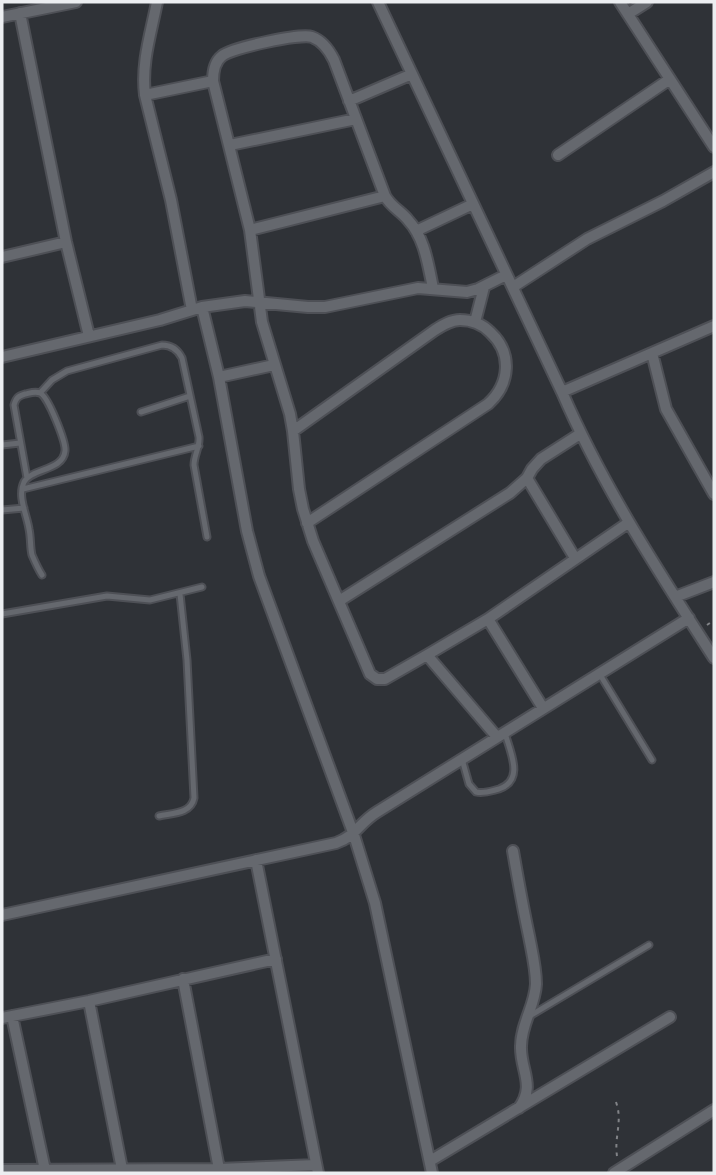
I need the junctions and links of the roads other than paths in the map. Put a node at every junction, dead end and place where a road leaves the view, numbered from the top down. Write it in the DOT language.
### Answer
graph roads {
  1 [pos="76,2"];
  2 [pos="157,2"];
  3 [pos="378,2"];
  4 [pos="620,2"];
  5 [pos="646,2"];
  6 [pos="20,13"];
  7 [pos="628,14"];
  8 [pos="2,17"];
  9 [pos="412,74"];
  10 [pos="670,79"];
  11 [pos="213,81"];
  12 [pos="145,95"];
  13 [pos="349,101"];
  14 [pos="356,119"];
  15 [pos="230,145"];
  16 [pos="714,147"];
  17 [pos="558,155"];
  18 [pos="714,173"];
  19 [pos="385,196"];
  20 [pos="473,204"];
  21 [pos="250,230"];
  22 [pos="416,231"];
  23 [pos="66,242"];
  24 [pos="2,257"];
  25 [pos="506,275"];
  26 [pos="484,287"];
  27 [pos="513,287"];
  28 [pos="433,288"];
  29 [pos="259,302"];
  30 [pos="197,308"];
  31 [pos="475,322"];
  32 [pos="712,328"];
  33 [pos="89,336"];
  34 [pos="652,353"];
  35 [pos="2,357"];
  36 [pos="275,365"];
  37 [pos="219,377"];
  38 [pos="40,393"];
  39 [pos="562,393"];
  40 [pos="190,396"];
  41 [pos="141,412"];
  42 [pos="293,431"];
  43 [pos="580,434"];
  44 [pos="20,443"];
  45 [pos="2,445"];
  46 [pos="199,446"];
  47 [pos="27,478"];
  48 [pos="527,478"];
  49 [pos="23,489"];
  50 [pos="714,494"];
  51 [pos="24,509"];
  52 [pos="2,510"];
  53 [pos="307,523"];
  54 [pos="628,523"];
  55 [pos="207,537"];
  56 [pos="575,558"];
  57 [pos="42,575"];
  58 [pos="714,582"];
  59 [pos="202,587"];
  60 [pos="180,594"];
  61 [pos="675,597"];
  62 [pos="339,601"];
  63 [pos="2,614"];
  64 [pos="689,618"];
  65 [pos="488,619"];
  66 [pos="427,655"];
  67 [pos="714,659"];
  68 [pos="599,673"];
  69 [pos="543,708"];
  70 [pos="501,735"];
  71 [pos="462,759"];
  72 [pos="652,760"];
  73 [pos="159,816"];
  74 [pos="354,835"];
  75 [pos="513,851"];
  76 [pos="256,860"];
  77 [pos="2,915"];
  78 [pos="649,945"];
  79 [pos="275,959"];
  80 [pos="183,979"];
  81 [pos="89,1001"];
  82 [pos="7,1017"];
  83 [pos="670,1017"];
  84 [pos="527,1018"];
  85 [pos="517,1110"];
  86 [pos="714,1110"];
  87 [pos="430,1161"];
  88 [pos="122,1169"];
  89 [pos="219,1169"];
  90 [pos="317,1169"];
  91 [pos="2,1170"];
  92 [pos="46,1170"];
  93 [pos="619,1172"];
  94 [pos="432,1173"];
  1 -- 6 [label="street"];
  2 -- 12 [label="street"];
  3 -- 9 [label="street"];
  4 -- 7 [label="street"];
  5 -- 7 [label="street"];
  6 -- 8 [label="street"];
  6 -- 23 [label="street"];
  7 -- 10 [label="street"];
  9 -- 13 [label="street"];
  9 -- 20 [label="street"];
  10 -- 16 [label="street"];
  10 -- 17 [label="street"];
  11 -- 12 [label="street"];
  11 -- 13 [label="street"];
  11 -- 15 [label="street"];
  12 -- 30 [label="street"];
  13 -- 14 [label="street"];
  14 -- 15 [label="street"];
  14 -- 19 [label="street"];
  15 -- 21 [label="street"];
  18 -- 27 [label="street"];
  19 -- 21 [label="street"];
  19 -- 22 [label="street"];
  20 -- 22 [label="street"];
  20 -- 25 [label="street"];
  21 -- 29 [label="street"];
  22 -- 28 [label="street"];
  23 -- 24 [label="street"];
  23 -- 33 [label="street"];
  25 -- 26 [label="street"];
  25 -- 27 [label="street"];
  26 -- 28 [label="street"];
  26 -- 31 [label="street"];
  27 -- 39 [label="street"];
  28 -- 29 [label="street"];
  29 -- 30 [label="street"];
  29 -- 36 [label="street"];
  30 -- 33 [label="street"];
  30 -- 37 [label="street"];
  31 -- 42 [label="street"];
  31 -- 53 [label="street"];
  32 -- 34 [label="street"];
  33 -- 35 [label="street"];
  34 -- 39 [label="street"];
  34 -- 50 [label="street"];
  36 -- 37 [label="street"];
  36 -- 42 [label="street"];
  37 -- 74 [label="street"];
  38 -- 40 [label="lane"];
  38 -- 44 [label="lane"];
  38 -- 47 [label="lane"];
  39 -- 43 [label="street"];
  40 -- 41 [label="lane"];
  40 -- 46 [label="lane"];
  42 -- 53 [label="street"];
  43 -- 48 [label="street"];
  43 -- 54 [label="street"];
  44 -- 45 [label="lane"];
  44 -- 47 [label="lane"];
  46 -- 49 [label="lane"];
  46 -- 55 [label="lane"];
  47 -- 49 [label="lane"];
  48 -- 56 [label="street"];
  48 -- 62 [label="street"];
  49 -- 51 [label="lane"];
  51 -- 52 [label="lane"];
  51 -- 57 [label="lane"];
  53 -- 62 [label="street"];
  54 -- 56 [label="street"];
  54 -- 61 [label="street"];
  56 -- 65 [label="street"];
  58 -- 61 [label="street"];
  59 -- 60 [label="lane"];
  60 -- 63 [label="lane"];
  60 -- 73 [label="lane"];
  61 -- 64 [label="street"];
  62 -- 66 [label="street"];
  64 -- 67 [label="street"];
  64 -- 68 [label="street"];
  65 -- 66 [label="street"];
  65 -- 69 [label="street"];
  66 -- 70 [label="street"];
  68 -- 69 [label="street"];
  68 -- 72 [label="lane"];
  69 -- 70 [label="street"];
  70 -- 71 [label="street"];
  70 -- 71 [label="lane"];
  71 -- 74 [label="street"];
  74 -- 76 [label="street"];
  74 -- 87 [label="street"];
  75 -- 84 [label="street"];
  76 -- 77 [label="street"];
  76 -- 79 [label="street"];
  78 -- 84 [label="lane"];
  79 -- 80 [label="street"];
  79 -- 90 [label="street"];
  80 -- 81 [label="street"];
  80 -- 89 [label="street"];
  81 -- 82 [label="street"];
  81 -- 88 [label="street"];
  82 -- 92 [label="street"];
  83 -- 85 [label="street"];
  84 -- 85 [label="street"];
  85 -- 87 [label="street"];
  86 -- 93 [label="street"];
  87 -- 94 [label="street"];
  88 -- 89 [label="street"];
  88 -- 92 [label="street"];
  89 -- 90 [label="street"];
  91 -- 92 [label="street"];
}
